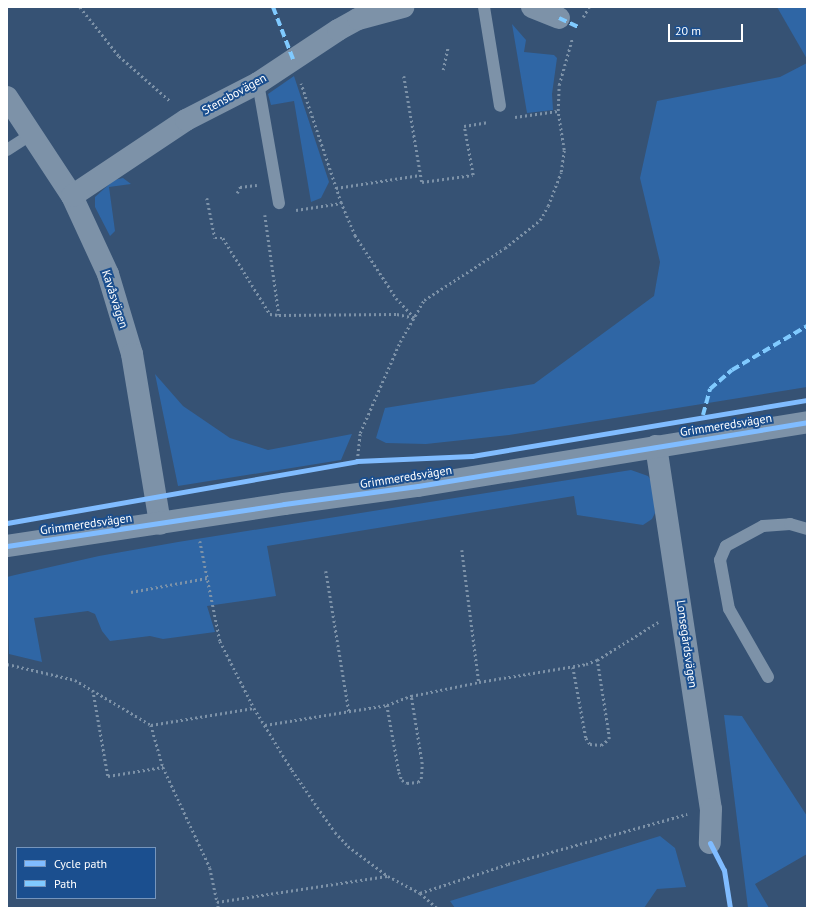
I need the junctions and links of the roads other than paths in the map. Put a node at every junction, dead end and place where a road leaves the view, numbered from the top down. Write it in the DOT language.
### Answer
graph roads {
  1 [pos="403,7"];
  2 [pos="484,7"];
  3 [pos="532,7"];
  4 [pos="559,18"];
  5 [pos="258,83"];
  6 [pos="7,97"];
  7 [pos="500,106"];
  8 [pos="32,134"];
  9 [pos="7,150"];
  10 [pos="72,196"];
  11 [pos="283,207"];
  12 [pos="807,422"];
  13 [pos="656,446"];
  14 [pos="160,524"];
  15 [pos="807,529"];
  16 [pos="7,546"];
  17 [pos="768,677"];
  18 [pos="710,843"];
  1 -- 5 [label="street, Stensbovägen"];
  2 -- 7 [label="lane"];
  3 -- 4 [label="street"];
  5 -- 10 [label="street, Stensbovägen"];
  5 -- 11 [label="lane"];
  6 -- 8 [label="street, Kavåsvägen"];
  8 -- 9 [label="lane"];
  8 -- 10 [label="street, Kavåsvägen"];
  10 -- 14 [label="street, Kavåsvägen"];
  12 -- 13 [label="street, Grimmeredsvägen"];
  13 -- 14 [label="street, Grimmeredsvägen"];
  13 -- 18 [label="street, Lonsegårdsvägen"];
  14 -- 16 [label="street, Grimmeredsvägen"];
  15 -- 17 [label="lane"];
}
